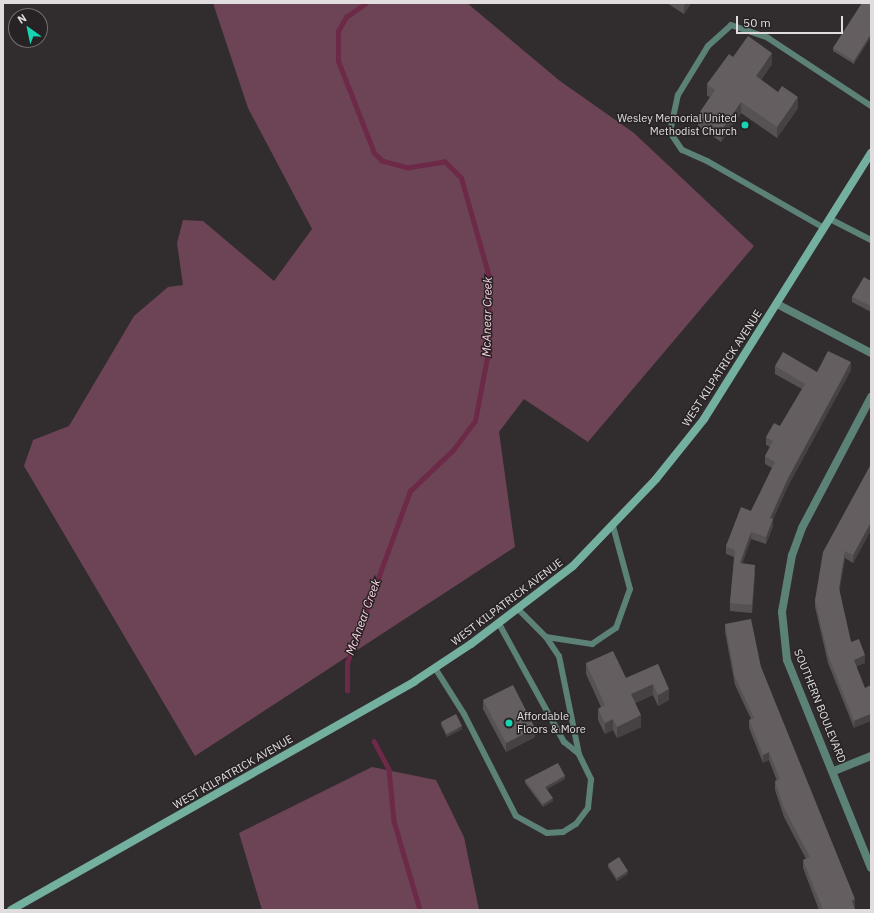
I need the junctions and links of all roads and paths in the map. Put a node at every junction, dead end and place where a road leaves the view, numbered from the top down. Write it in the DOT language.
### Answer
graph roads {
  1 [pos="871,106"];
  2 [pos="871,153"];
  3 [pos="830,219"];
  4 [pos="824,228"];
  5 [pos="871,240"];
  6 [pos="777,304"];
  7 [pos="871,353"];
  8 [pos="871,397"];
  9 [pos="613,526"];
  10 [pos="518,610"];
  11 [pos="498,624"];
  12 [pos="546,637"];
  13 [pos="435,668"];
  14 [pos="579,754"];
  15 [pos="871,756"];
  16 [pos="834,771"];
  17 [pos="871,868"];
  18 [pos="11,910"];
  1 -- 4 [label="lane"];
  2 -- 3 [label="main road, WEST KILPATRICK AVENUE"];
  3 -- 4 [label="main road, WEST KILPATRICK AVENUE"];
  3 -- 5 [label="lane"];
  4 -- 6 [label="main road, WEST KILPATRICK AVENUE"];
  6 -- 7 [label="street"];
  6 -- 9 [label="main road, WEST KILPATRICK AVENUE"];
  8 -- 16 [label="street, SOUTHERN BOULEVARD"];
  9 -- 10 [label="main road, WEST KILPATRICK AVENUE"];
  9 -- 12 [label="lane"];
  10 -- 11 [label="main road, WEST KILPATRICK AVENUE"];
  10 -- 12 [label="lane"];
  11 -- 13 [label="main road, WEST KILPATRICK AVENUE"];
  11 -- 14 [label="lane"];
  12 -- 14 [label="lane"];
  13 -- 14 [label="lane"];
  13 -- 18 [label="main road, WEST KILPATRICK AVENUE"];
  15 -- 16 [label="street"];
  16 -- 17 [label="street, SOUTHERN BOULEVARD"];
}
